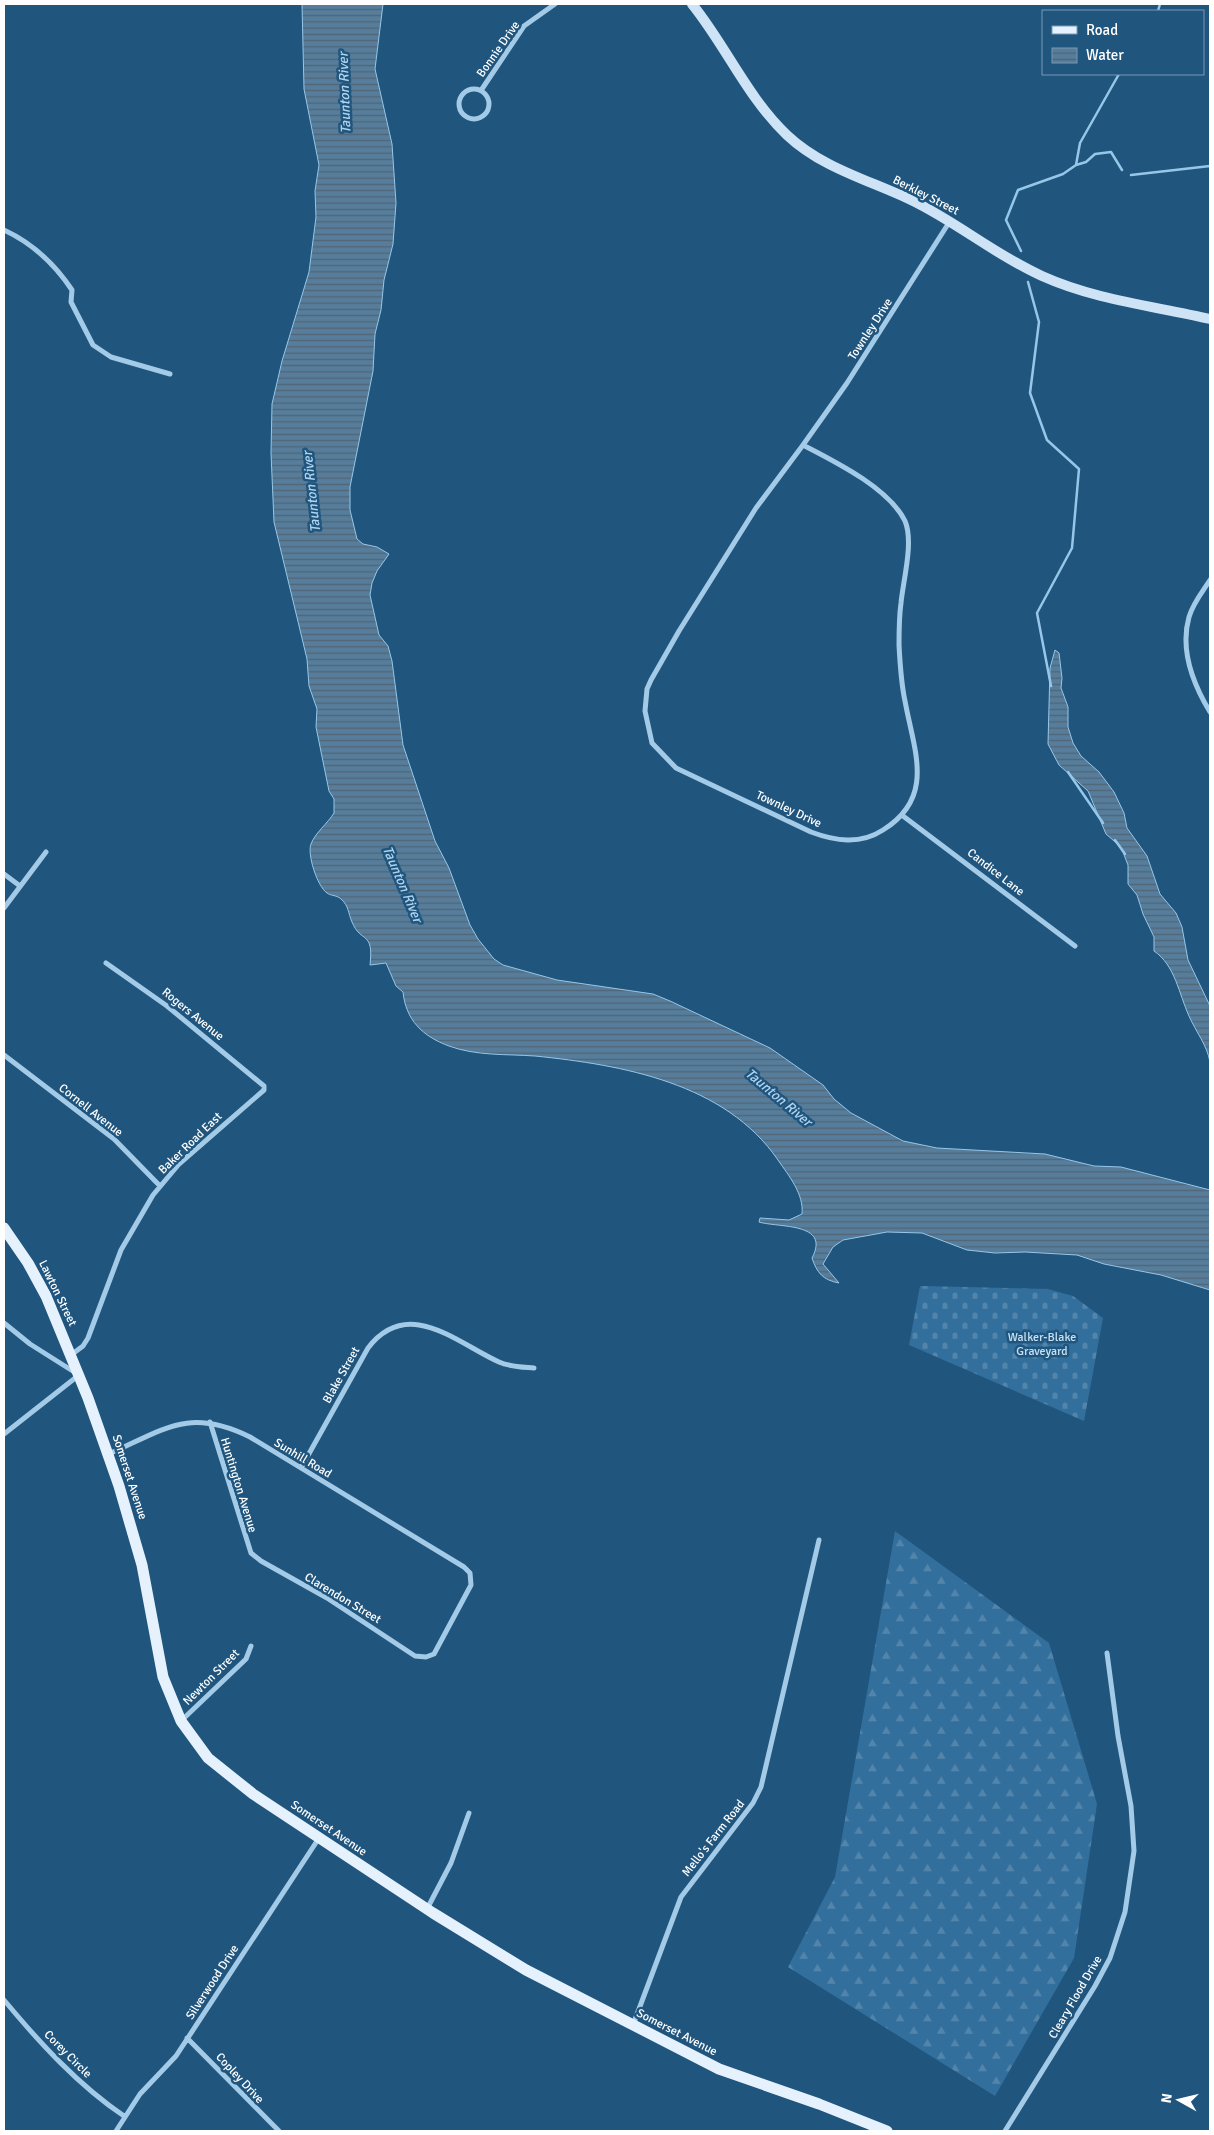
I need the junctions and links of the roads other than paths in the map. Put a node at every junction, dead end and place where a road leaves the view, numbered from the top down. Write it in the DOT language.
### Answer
graph roads {
  1 [pos="555,4"];
  2 [pos="692,4"];
  3 [pos="482,89"];
  4 [pos="950,221"];
  5 [pos="4,230"];
  6 [pos="1210,319"];
  7 [pos="170,374"];
  8 [pos="803,445"];
  9 [pos="1210,580"];
  10 [pos="1210,712"];
  11 [pos="903,816"];
  12 [pos="46,852"];
  13 [pos="4,874"];
  14 [pos="20,886"];
  15 [pos="4,908"];
  16 [pos="1075,946"];
  17 [pos="106,963"];
  18 [pos="4,1055"];
  19 [pos="264,1086"];
  20 [pos="160,1186"];
  21 [pos="4,1228"];
  22 [pos="4,1323"];
  23 [pos="71,1355"];
  24 [pos="534,1368"];
  25 [pos="79,1375"];
  26 [pos="210,1422"];
  27 [pos="4,1434"];
  28 [pos="108,1454"];
  29 [pos="300,1468"];
  30 [pos="819,1540"];
  31 [pos="251,1552"];
  32 [pos="251,1646"];
  33 [pos="1107,1653"];
  34 [pos="426,1657"];
  35 [pos="181,1721"];
  36 [pos="468,1813"];
  37 [pos="319,1838"];
  38 [pos="427,1909"];
  39 [pos="4,2000"];
  40 [pos="633,2025"];
  41 [pos="187,2038"];
  42 [pos="124,2116"];
  43 [pos="116,2131"];
  44 [pos="279,2131"];
  45 [pos="888,2131"];
  46 [pos="1005,2131"];
  1 -- 3 [label="street, Bonnie Drive"];
  2 -- 4 [label="main road, Berkley Street"];
  3 -- 3 [label="street, Bonnie Drive"];
  4 -- 6 [label="main road, Berkley Street"];
  4 -- 8 [label="street, Townley Drive"];
  5 -- 7 [label="street"];
  8 -- 11 [label="street, Townley Drive"];
  8 -- 11 [label="street, Townley Drive"];
  9 -- 10 [label="street"];
  11 -- 16 [label="street, Candice Lane"];
  12 -- 14 [label="street"];
  13 -- 14 [label="street"];
  14 -- 15 [label="street"];
  17 -- 19 [label="street, Rogers Avenue"];
  18 -- 20 [label="street, Cornell Avenue"];
  19 -- 20 [label="street, Baker Road East"];
  20 -- 23 [label="street, Baker Road East"];
  21 -- 23 [label="main road, Lawton Street"];
  22 -- 25 [label="street"];
  23 -- 25 [label="main road, Lawton Street"];
  24 -- 29 [label="street, Blake Street"];
  25 -- 27 [label="street"];
  25 -- 28 [label="main road, Somerset Avenue"];
  26 -- 28 [label="street, Sunhill Road"];
  26 -- 29 [label="street, Sunhill Road"];
  26 -- 31 [label="street, Huntington Avenue"];
  28 -- 35 [label="main road, Somerset Avenue"];
  29 -- 34 [label="street, Sunhill Road"];
  30 -- 40 [label="street, Mello's Farm Road"];
  31 -- 34 [label="street, Clarendon Street"];
  32 -- 35 [label="street, Newton Street"];
  33 -- 46 [label="street, Cleary Flood Drive"];
  35 -- 37 [label="main road, Somerset Avenue"];
  36 -- 38 [label="street"];
  37 -- 38 [label="main road, Somerset Avenue"];
  37 -- 41 [label="street, Silverwood Drive"];
  38 -- 40 [label="main road, Somerset Avenue"];
  39 -- 42 [label="street, Corey Circle"];
  40 -- 45 [label="main road, Somerset Avenue"];
  41 -- 42 [label="street, Silverwood Drive"];
  41 -- 44 [label="street, Copley Drive"];
  42 -- 43 [label="street, Silverwood Drive"];
}
